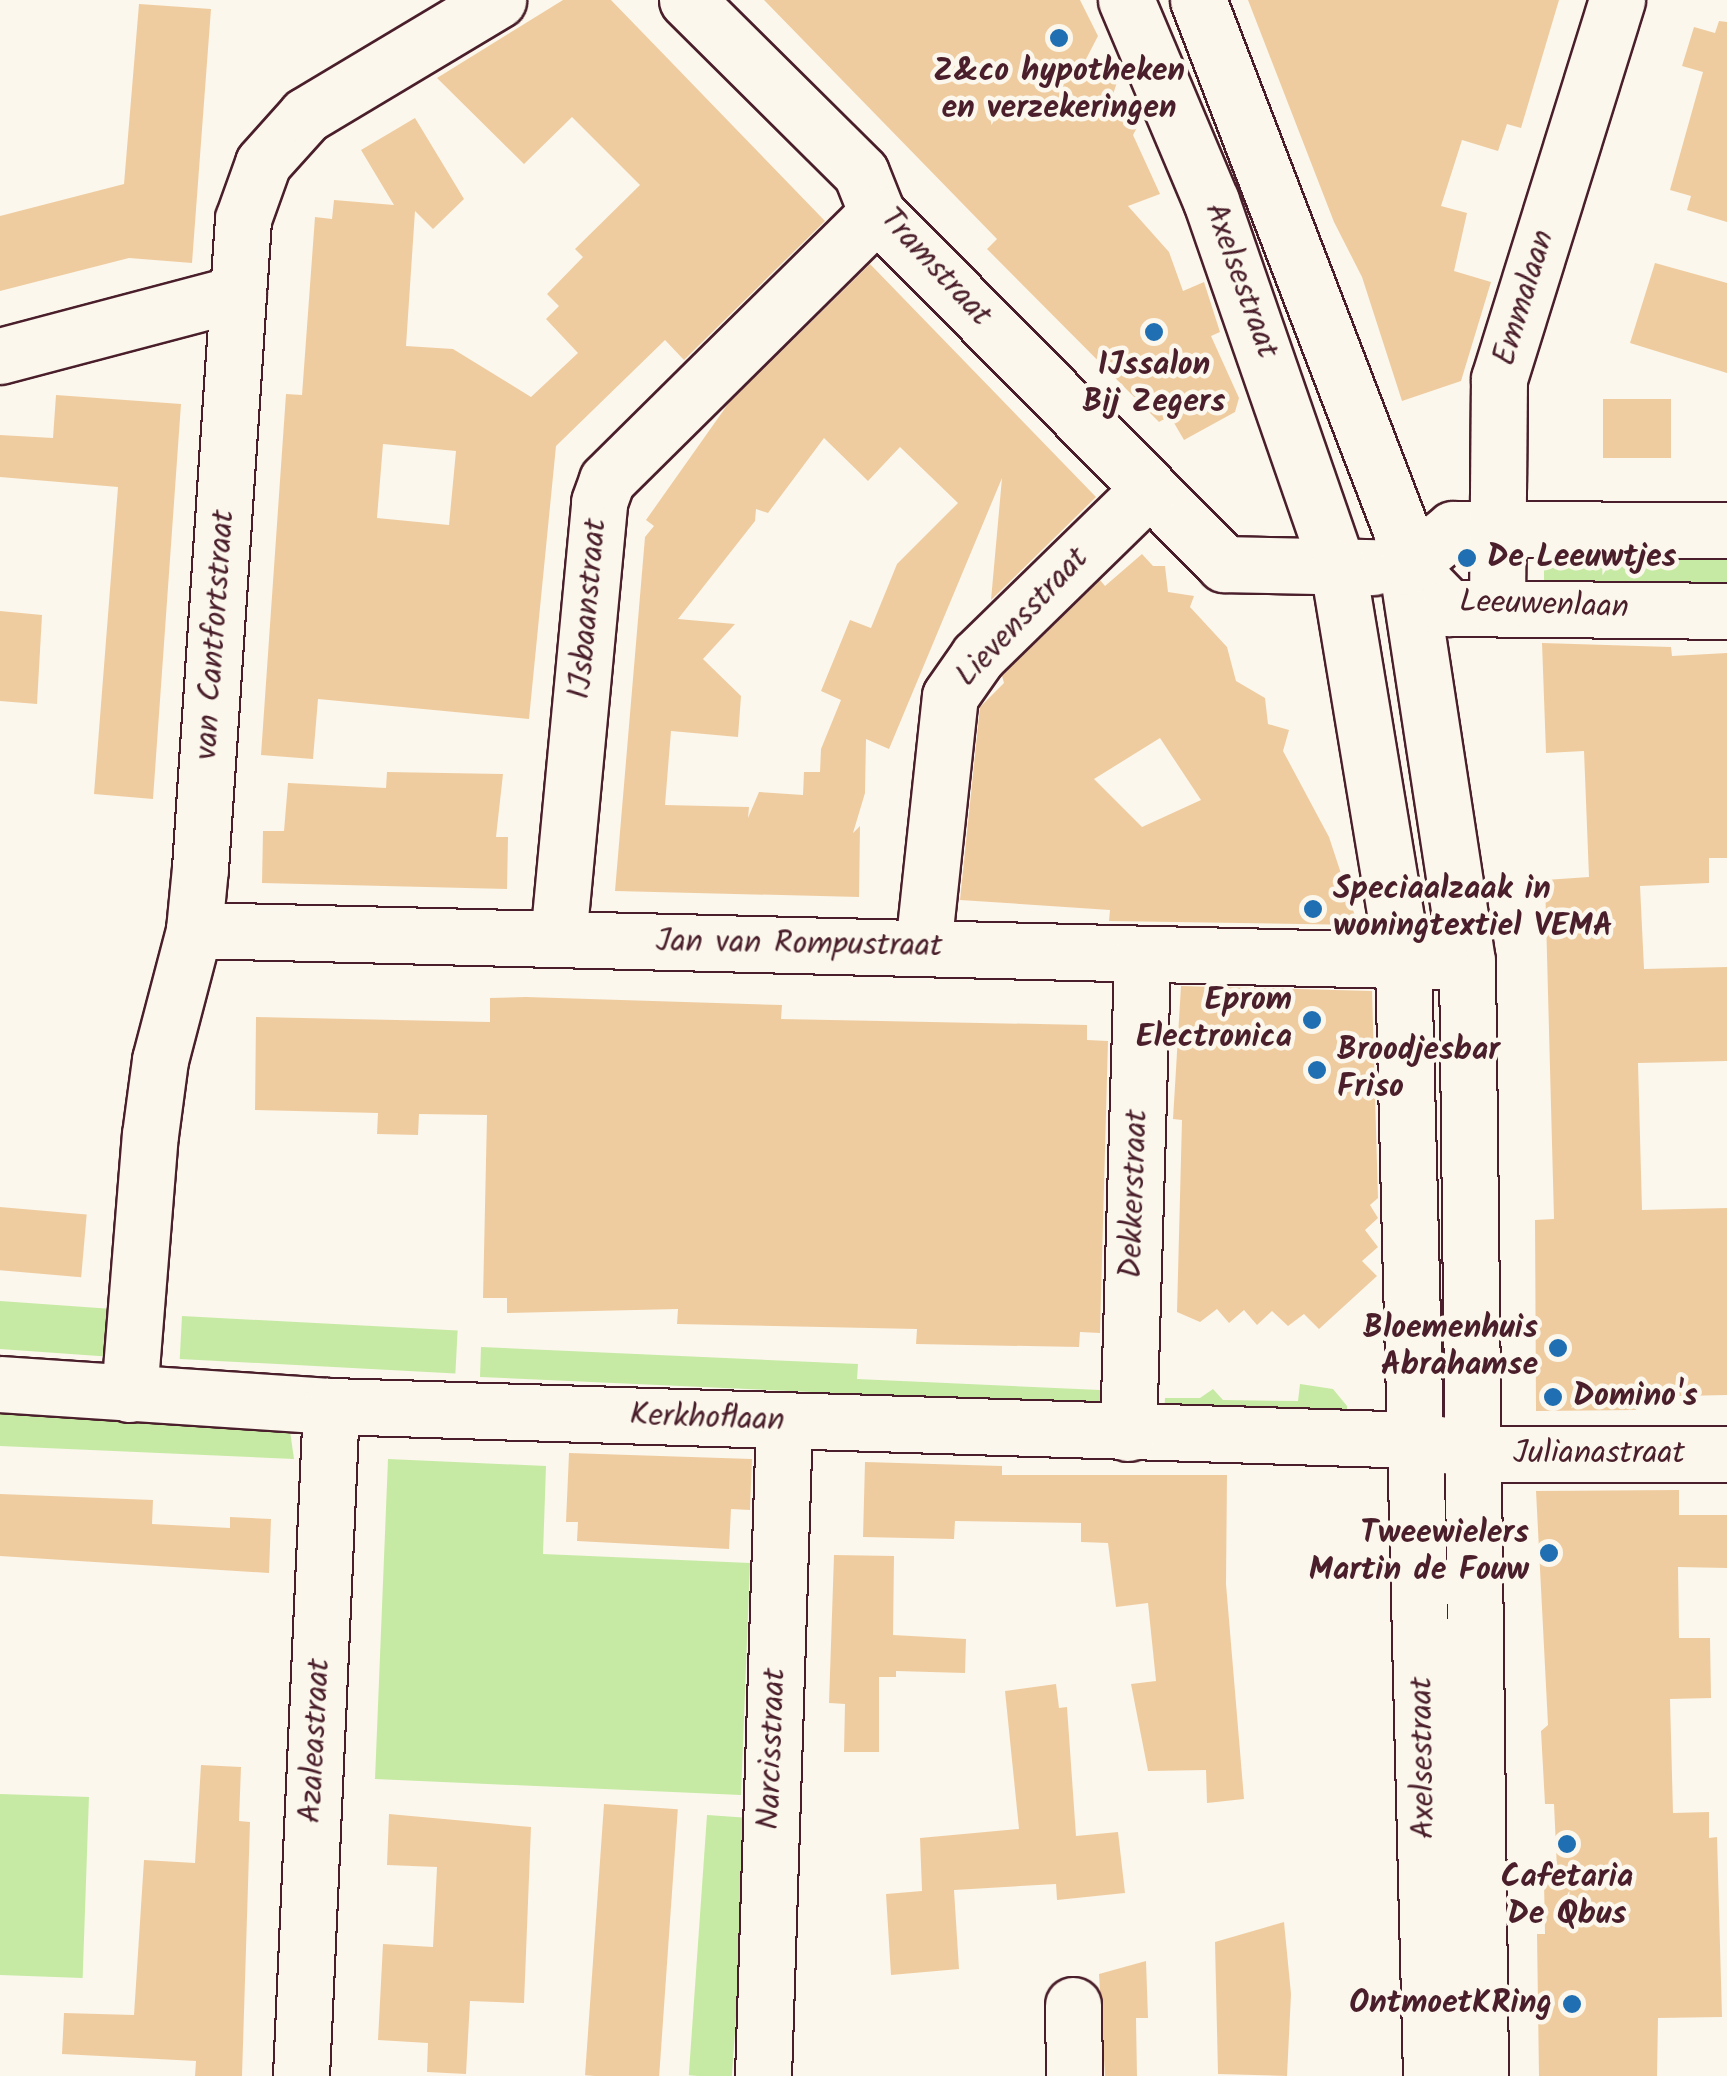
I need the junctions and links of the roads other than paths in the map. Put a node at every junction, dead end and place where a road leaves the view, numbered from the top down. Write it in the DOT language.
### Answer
graph roads {
  1 [pos="498,0"];
  2 [pos="687,0"];
  3 [pos="1126,0"];
  4 [pos="1198,0"];
  5 [pos="1618,0"];
  6 [pos="877,214"];
  7 [pos="238,293"];
  8 [pos="0,356"];
  9 [pos="1148,489"];
  10 [pos="1500,529"];
  11 [pos="1727,530"];
  12 [pos="1408,566"];
  13 [pos="1338,568"];
  14 [pos="1497,607"];
  15 [pos="1727,610"];
  16 [pos="194,930"];
  17 [pos="558,938"];
  18 [pos="923,948"];
  19 [pos="1142,954"];
  20 [pos="1467,961"];
  21 [pos="1403,962"];
  22 [pos="0,1384"];
  23 [pos="128,1394"];
  24 [pos="331,1406"];
  25 [pos="784,1421"];
  26 [pos="1128,1433"];
  27 [pos="1416,1440"];
  28 [pos="1472,1450"];
  29 [pos="1727,1454"];
  30 [pos="1073,2005"];
  31 [pos="301,2076"];
  32 [pos="763,2076"];
  33 [pos="1074,2076"];
  34 [pos="1431,2076"];
  35 [pos="1480,2076"];
  1 -- 7 [label="street, van Cantfortstraat"];
  2 -- 6 [label="street, Tramstraat"];
  3 -- 13 [label="street, Axelsestraat"];
  4 -- 12 [label="street, Axelsestraat"];
  5 -- 10 [label="street, Emmalaan"];
  6 -- 9 [label="street, Tramstraat"];
  6 -- 17 [label="street, IJsbaanstraat"];
  7 -- 8 [label="street"];
  7 -- 16 [label="street, van Cantfortstraat"];
  9 -- 13 [label="street"];
  9 -- 18 [label="street, Lievensstraat"];
  10 -- 11 [label="street, Leeuwenlaan"];
  10 -- 12 [label="street, Leeuwenlaan"];
  10 -- 14 [label="street, Emmalaan"];
  12 -- 13 [label="street"];
  12 -- 14 [label="street, Leeuwenlaan"];
  12 -- 20 [label="street, Axelsestraat"];
  13 -- 21 [label="street, Axelsestraat"];
  14 -- 15 [label="street, Leeuwenlaan"];
  16 -- 17 [label="street, Jan van Rompustraat"];
  16 -- 23 [label="street, van Cantfortstraat"];
  17 -- 18 [label="street, Jan van Rompustraat"];
  18 -- 19 [label="street, Jan van Rompustraat"];
  19 -- 21 [label="street, Jan van Rompustraat"];
  19 -- 26 [label="street, Dekkerstraat"];
  20 -- 21 [label="street"];
  20 -- 28 [label="street, Axelsestraat"];
  21 -- 27 [label="street, Axelsestraat"];
  22 -- 23 [label="street, Kerkhoflaan"];
  23 -- 24 [label="street, Kerkhoflaan"];
  24 -- 25 [label="street, Kerkhoflaan"];
  24 -- 31 [label="street, Azaleastraat"];
  25 -- 26 [label="street, Kerkhoflaan"];
  25 -- 32 [label="street, Narcisstraat"];
  26 -- 27 [label="street, Kerkhoflaan"];
  27 -- 28 [label="street"];
  27 -- 34 [label="street, Axelsestraat"];
  28 -- 29 [label="street, Julianastraat"];
  28 -- 35 [label="street, Axelsestraat"];
  30 -- 33 [label="street"];
}
